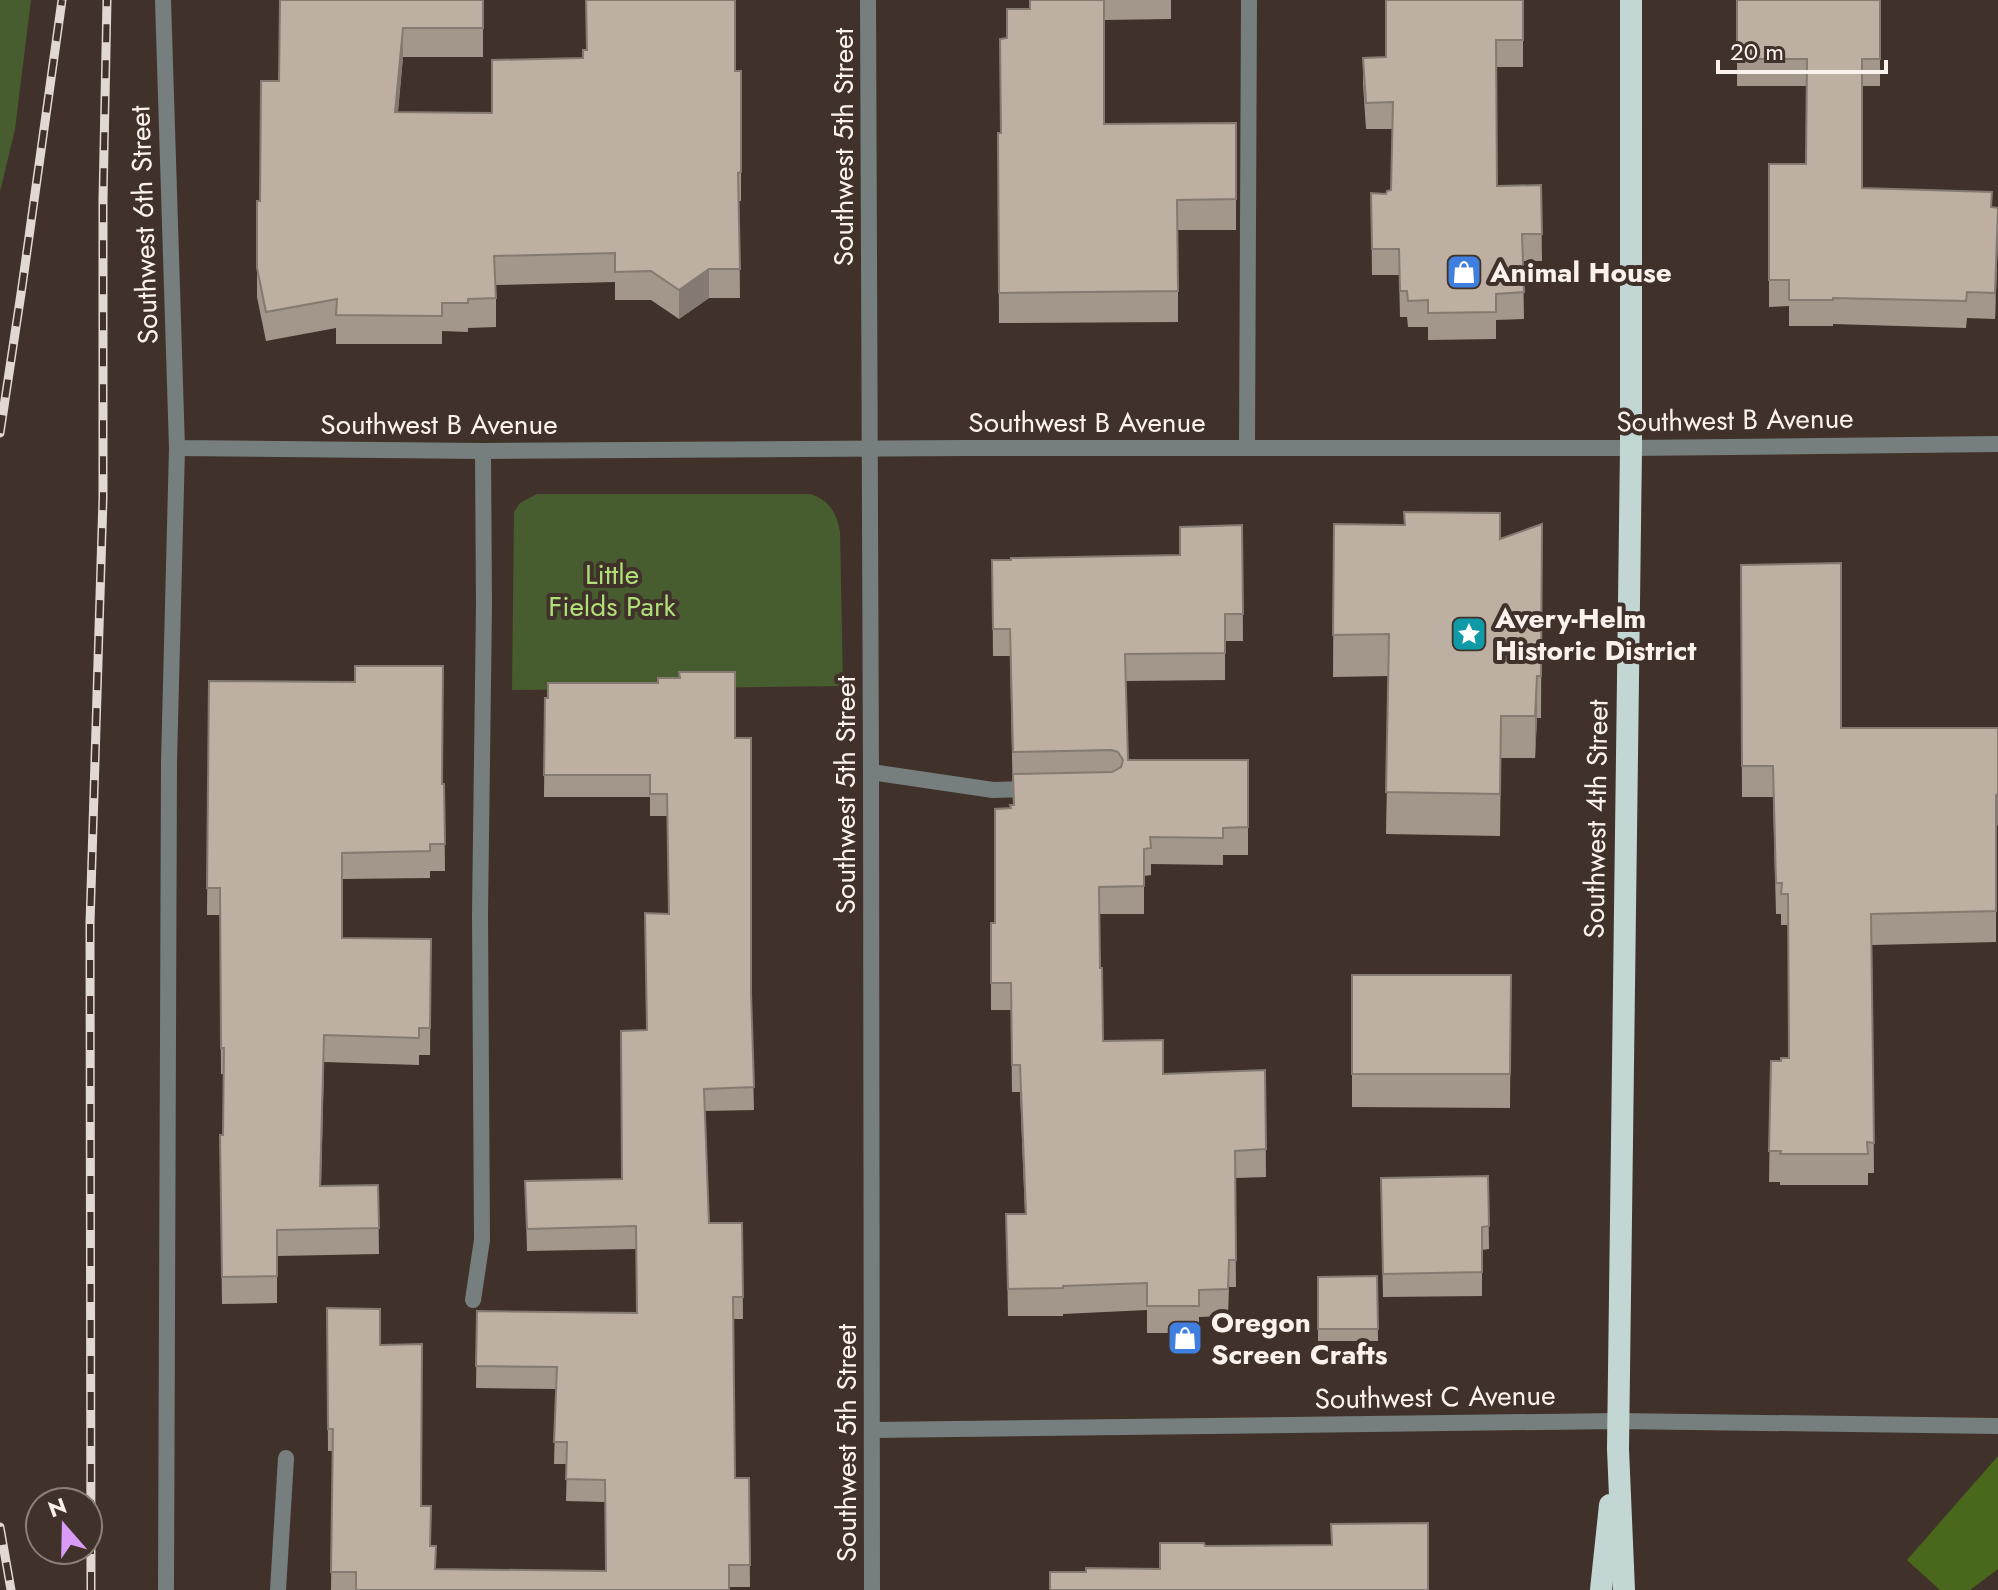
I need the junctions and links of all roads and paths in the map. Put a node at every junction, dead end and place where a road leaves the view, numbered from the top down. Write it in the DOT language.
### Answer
graph roads {
  1 [pos="163,0"];
  2 [pos="868,0"];
  3 [pos="1249,0"];
  4 [pos="1631,0"];
  5 [pos="1998,444"];
  6 [pos="177,448"];
  7 [pos="870,448"];
  8 [pos="1247,448"];
  9 [pos="1631,448"];
  10 [pos="483,451"];
  11 [pos="871,772"];
  12 [pos="1053,789"];
  13 [pos="473,1300"];
  14 [pos="1618,1421"];
  15 [pos="1998,1426"];
  16 [pos="872,1430"];
  17 [pos="1618,1449"];
  18 [pos="286,1458"];
  19 [pos="166,1590"];
  20 [pos="278,1590"];
  21 [pos="872,1590"];
  22 [pos="1601,1590"];
  23 [pos="1624,1590"];
  1 -- 6 [label="street, Southwest 6th Street"];
  2 -- 7 [label="street, Southwest 5th Street"];
  3 -- 8 [label="street"];
  4 -- 9 [label="highway, Southwest 4th Street"];
  5 -- 9 [label="street, Southwest B Avenue"];
  6 -- 10 [label="street, Southwest B Avenue"];
  6 -- 19 [label="street, Southwest 6th Street"];
  7 -- 8 [label="street, Southwest B Avenue"];
  7 -- 10 [label="street, Southwest B Avenue"];
  7 -- 11 [label="street, Southwest 5th Street"];
  8 -- 9 [label="street, Southwest B Avenue"];
  9 -- 14 [label="highway, Southwest 4th Street"];
  10 -- 13 [label="street"];
  11 -- 12 [label="street"];
  11 -- 16 [label="street, Southwest 5th Street"];
  14 -- 15 [label="street, Southwest C Avenue"];
  14 -- 16 [label="street, Southwest C Avenue"];
  14 -- 17 [label="highway, Southwest 4th Street"];
  16 -- 21 [label="street, Southwest 5th Street"];
  17 -- 22 [label="highway"];
  17 -- 23 [label="highway, Southwest 4th Street"];
  18 -- 20 [label="street"];
}
